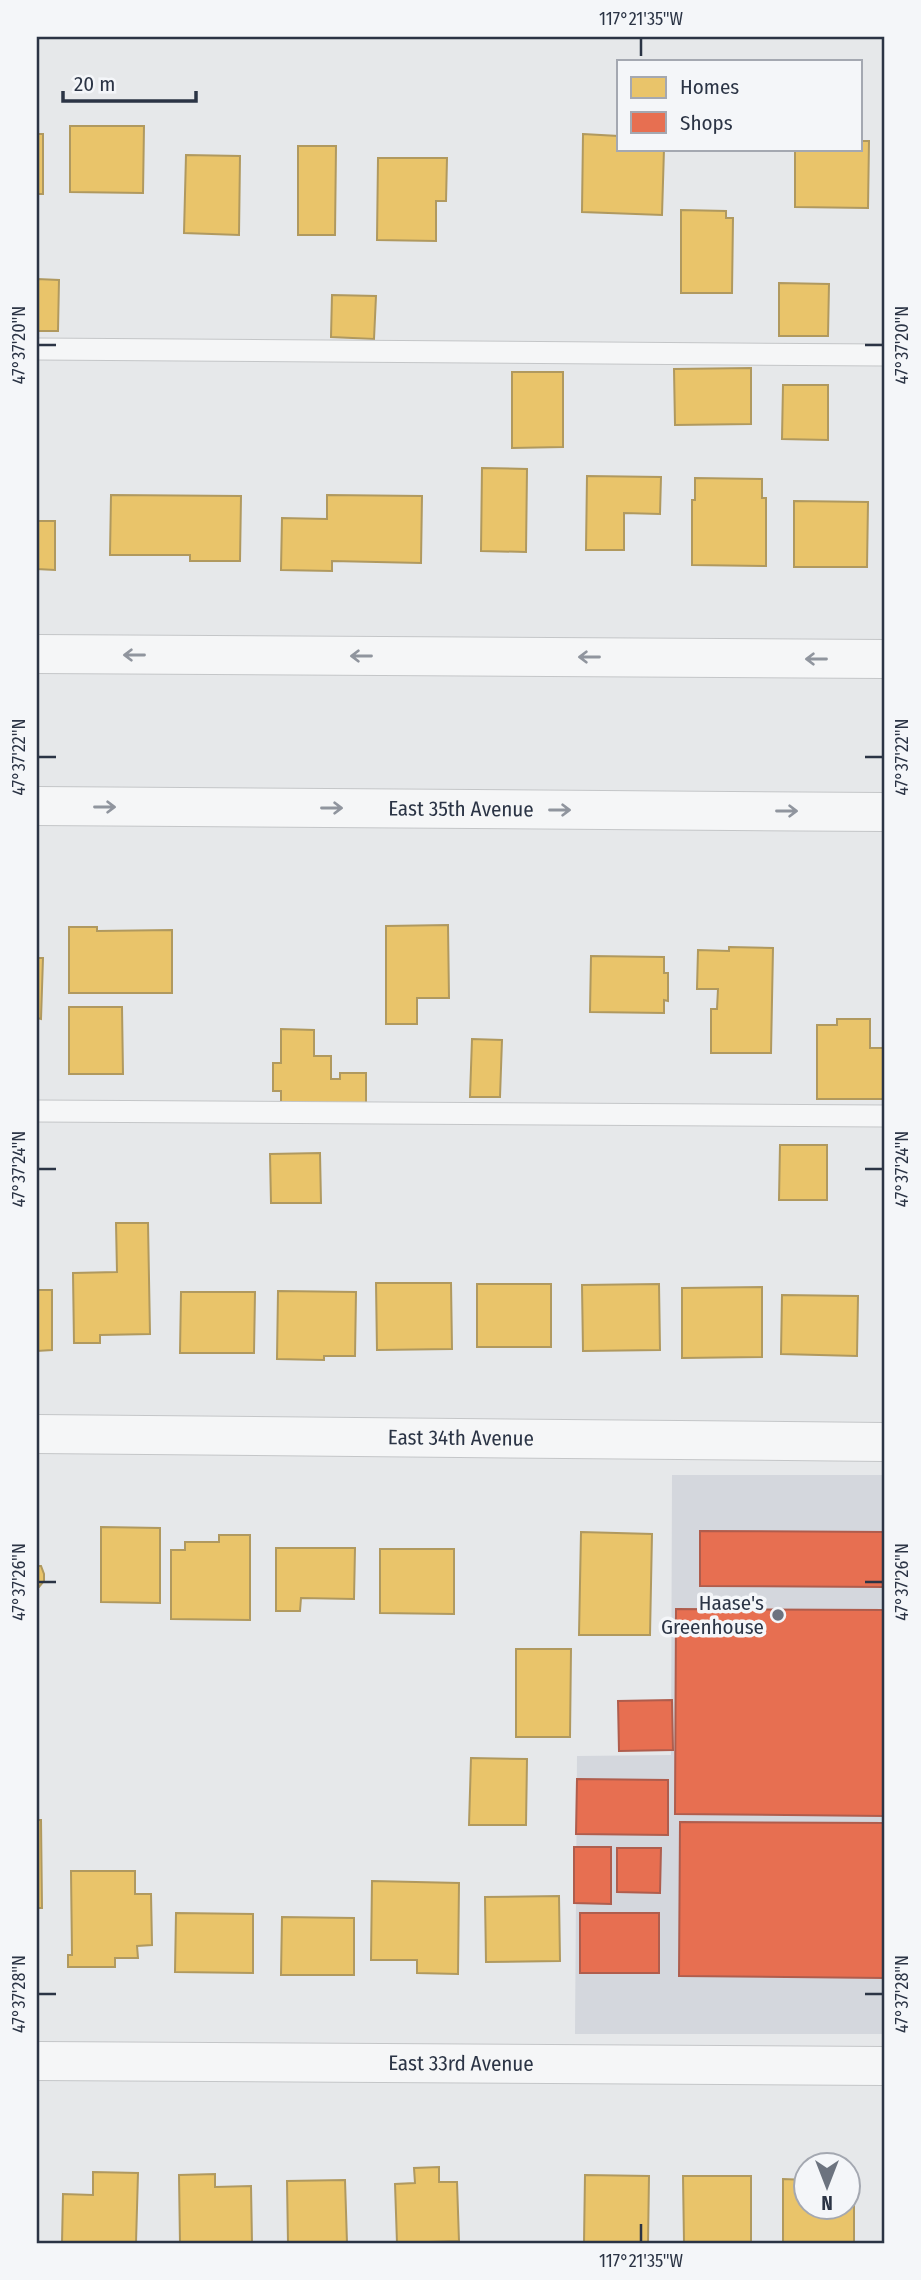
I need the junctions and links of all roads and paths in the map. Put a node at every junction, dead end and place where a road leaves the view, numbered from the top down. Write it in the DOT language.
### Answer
graph roads {
  1 [pos="37,349"];
  2 [pos="884,355"];
  3 [pos="37,654"];
  4 [pos="884,659"];
  5 [pos="37,806"];
  6 [pos="884,812"];
  7 [pos="37,1111"];
  8 [pos="884,1116"];
  9 [pos="37,1434"];
  10 [pos="884,1442"];
  11 [pos="37,2060"];
  12 [pos="884,2066"];
  1 -- 2 [label="lane"];
  4 -- 3 [label="street, one-way"];
  5 -- 6 [label="street, East 35th Avenue, one-way"];
  7 -- 8 [label="lane"];
  9 -- 10 [label="street, East 34th Avenue"];
  11 -- 12 [label="street, East 33rd Avenue"];
}
